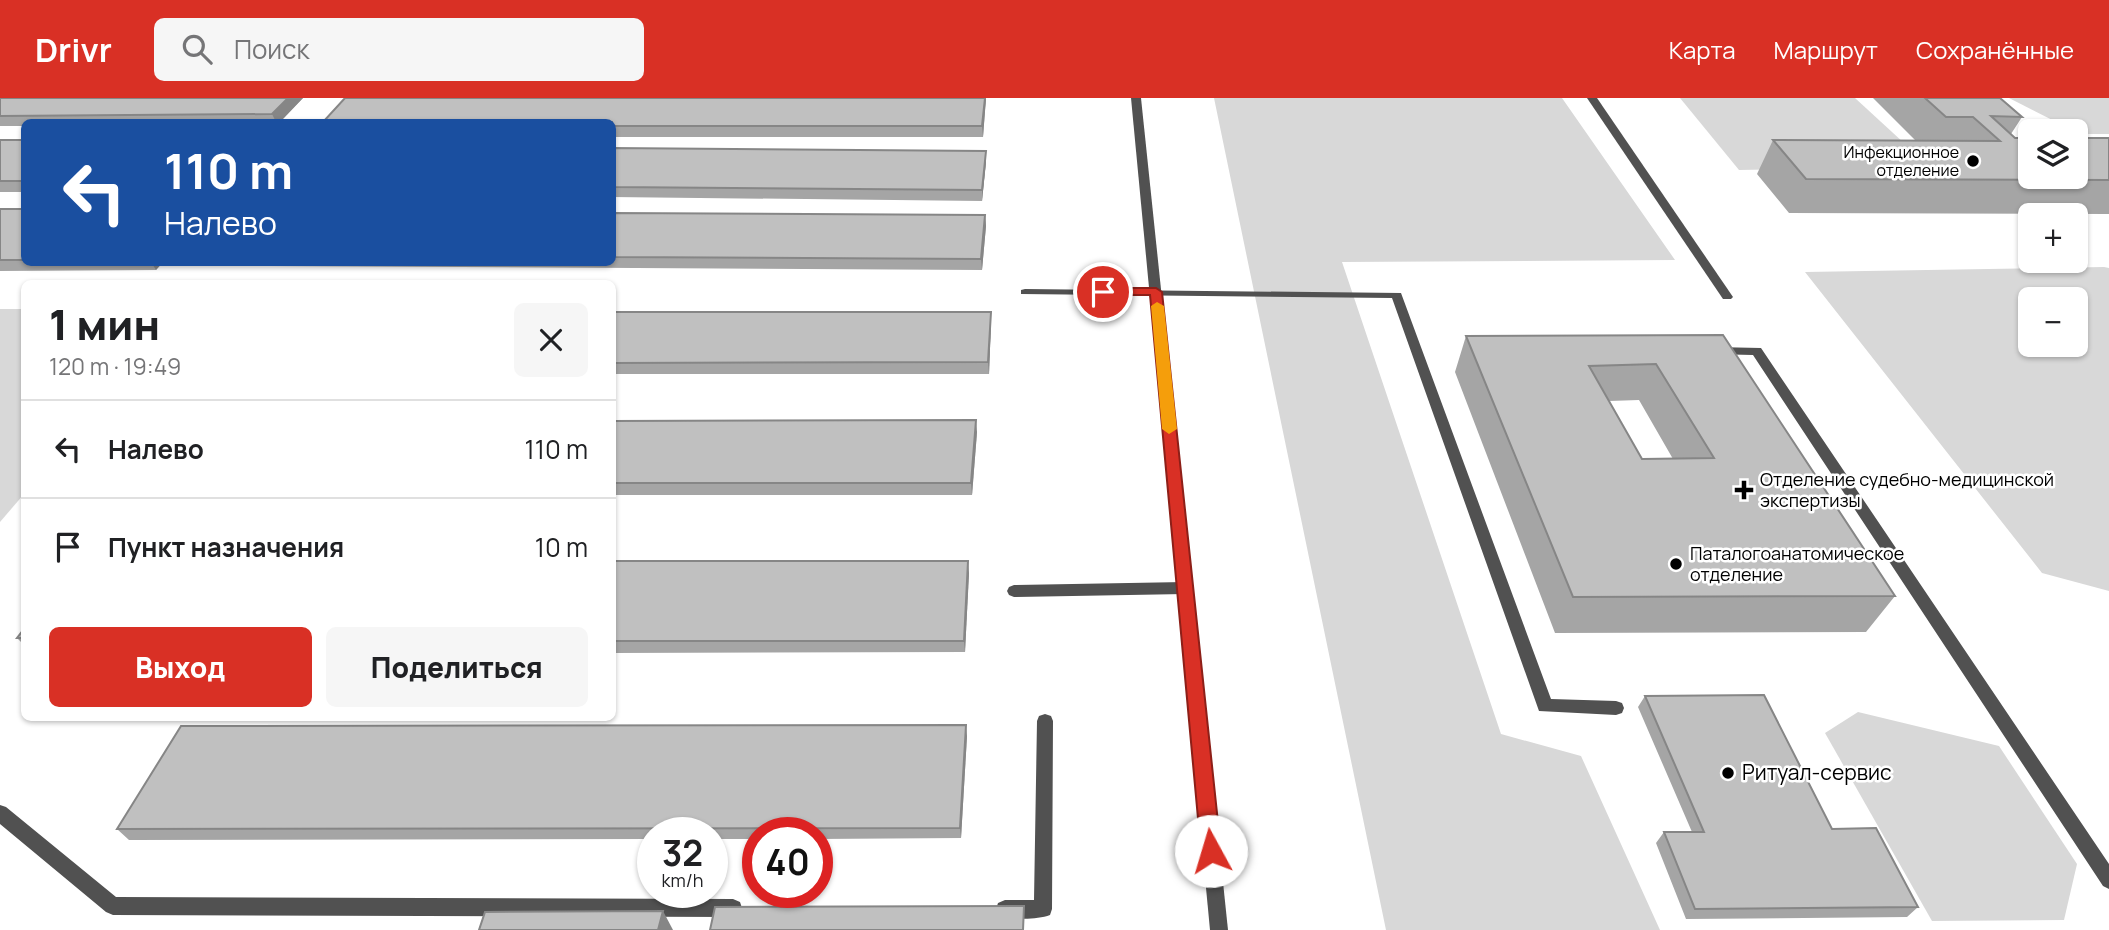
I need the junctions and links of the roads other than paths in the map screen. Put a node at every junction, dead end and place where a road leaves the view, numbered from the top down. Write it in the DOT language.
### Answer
graph roads {
  1 [pos="1136,98"];
  2 [pos="1592,98"];
  3 [pos="1025,292"];
  4 [pos="1156,292"];
  5 [pos="1727,297"];
  6 [pos="1704,351"];
  7 [pos="1185,588"];
  8 [pos="1014,591"];
  9 [pos="1616,708"];
  10 [pos="1045,721"];
  11 [pos="0,813"];
  12 [pos="2109,880"];
  13 [pos="742,908"];
  14 [pos="988,909"];
  15 [pos="1219,930"];
  1 -- 4 [label="street"];
  2 -- 5 [label="street"];
  3 -- 4 [label="street"];
  4 -- 7 [label="street"];
  4 -- 9 [label="street"];
  6 -- 12 [label="street"];
  7 -- 8 [label="street"];
  7 -- 15 [label="street"];
  10 -- 14 [label="street"];
  11 -- 13 [label="street"];
}
